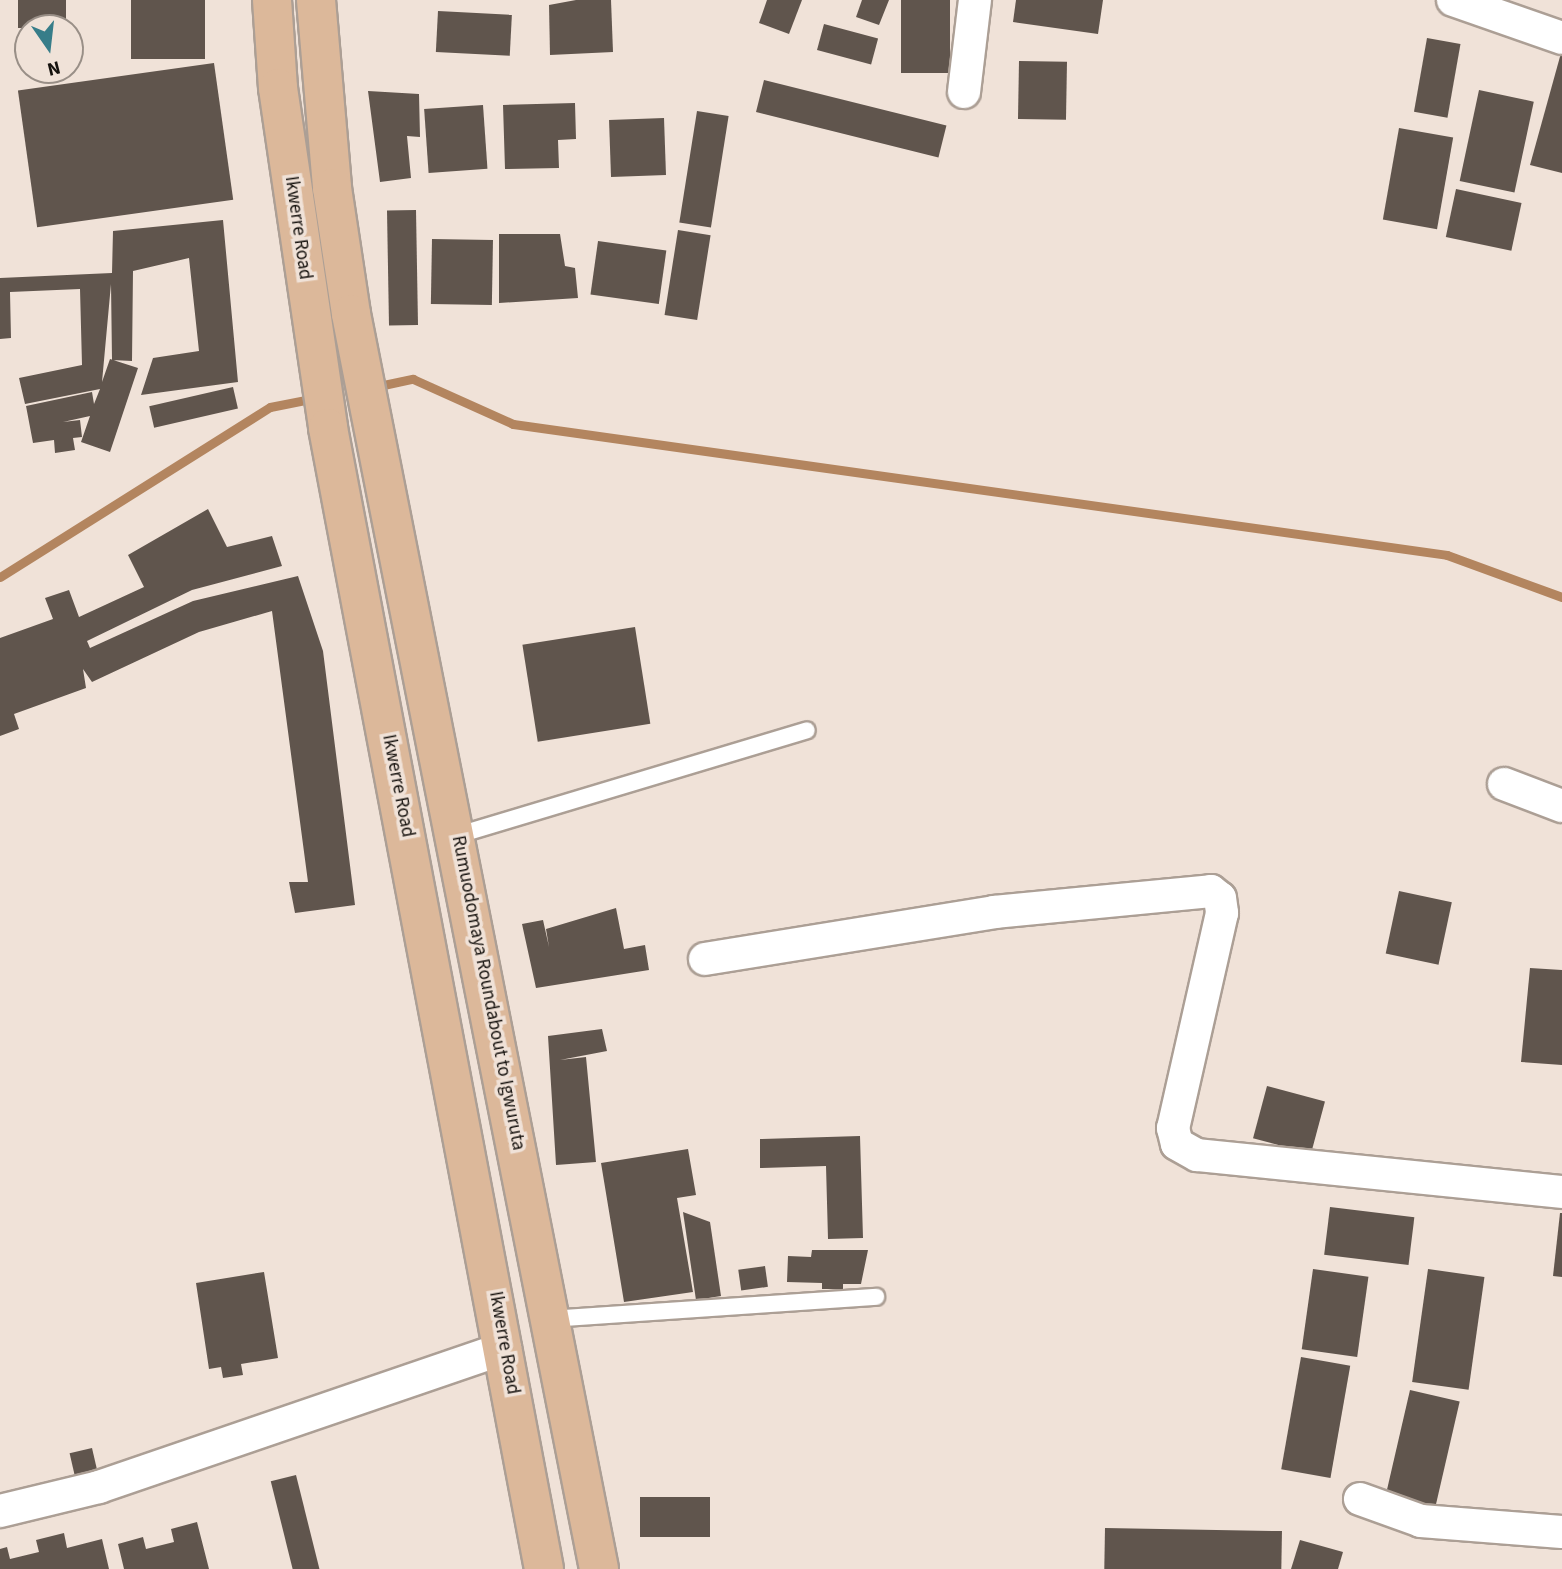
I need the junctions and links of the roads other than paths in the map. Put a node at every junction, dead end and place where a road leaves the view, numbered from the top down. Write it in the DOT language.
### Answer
graph roads {
  1 [pos="272,0"];
  2 [pos="316,0"];
  3 [pos="975,0"];
  4 [pos="1453,0"];
  5 [pos="1562,38"];
  6 [pos="964,92"];
  7 [pos="371,418"];
  8 [pos="807,730"];
  9 [pos="1504,784"];
  10 [pos="1562,807"];
  11 [pos="458,835"];
  12 [pos="705,959"];
  13 [pos="1562,1192"];
  14 [pos="876,1297"];
  15 [pos="550,1320"];
  16 [pos="505,1348"];
  17 [pos="1360,1499"];
  18 [pos="0,1511"];
  19 [pos="1562,1532"];
  20 [pos="544,1569"];
  21 [pos="599,1569"];
  1 -- 16 [label="main road, Ikwerre Road"];
  2 -- 7 [label="main road, Ikwerre Road"];
  3 -- 6 [label="street"];
  4 -- 5 [label="street"];
  7 -- 11 [label="main road, Rumuodomaya Roundabout to Igwuruta"];
  8 -- 11 [label="lane"];
  9 -- 10 [label="street"];
  11 -- 15 [label="main road, Rumuodomaya Roundabout to Igwuruta"];
  12 -- 13 [label="street"];
  14 -- 15 [label="lane"];
  15 -- 21 [label="main road, Rumuodomaya Roundabout to Igwuruta"];
  16 -- 18 [label="street"];
  16 -- 20 [label="main road, Ikwerre Road"];
  17 -- 19 [label="street"];
}
